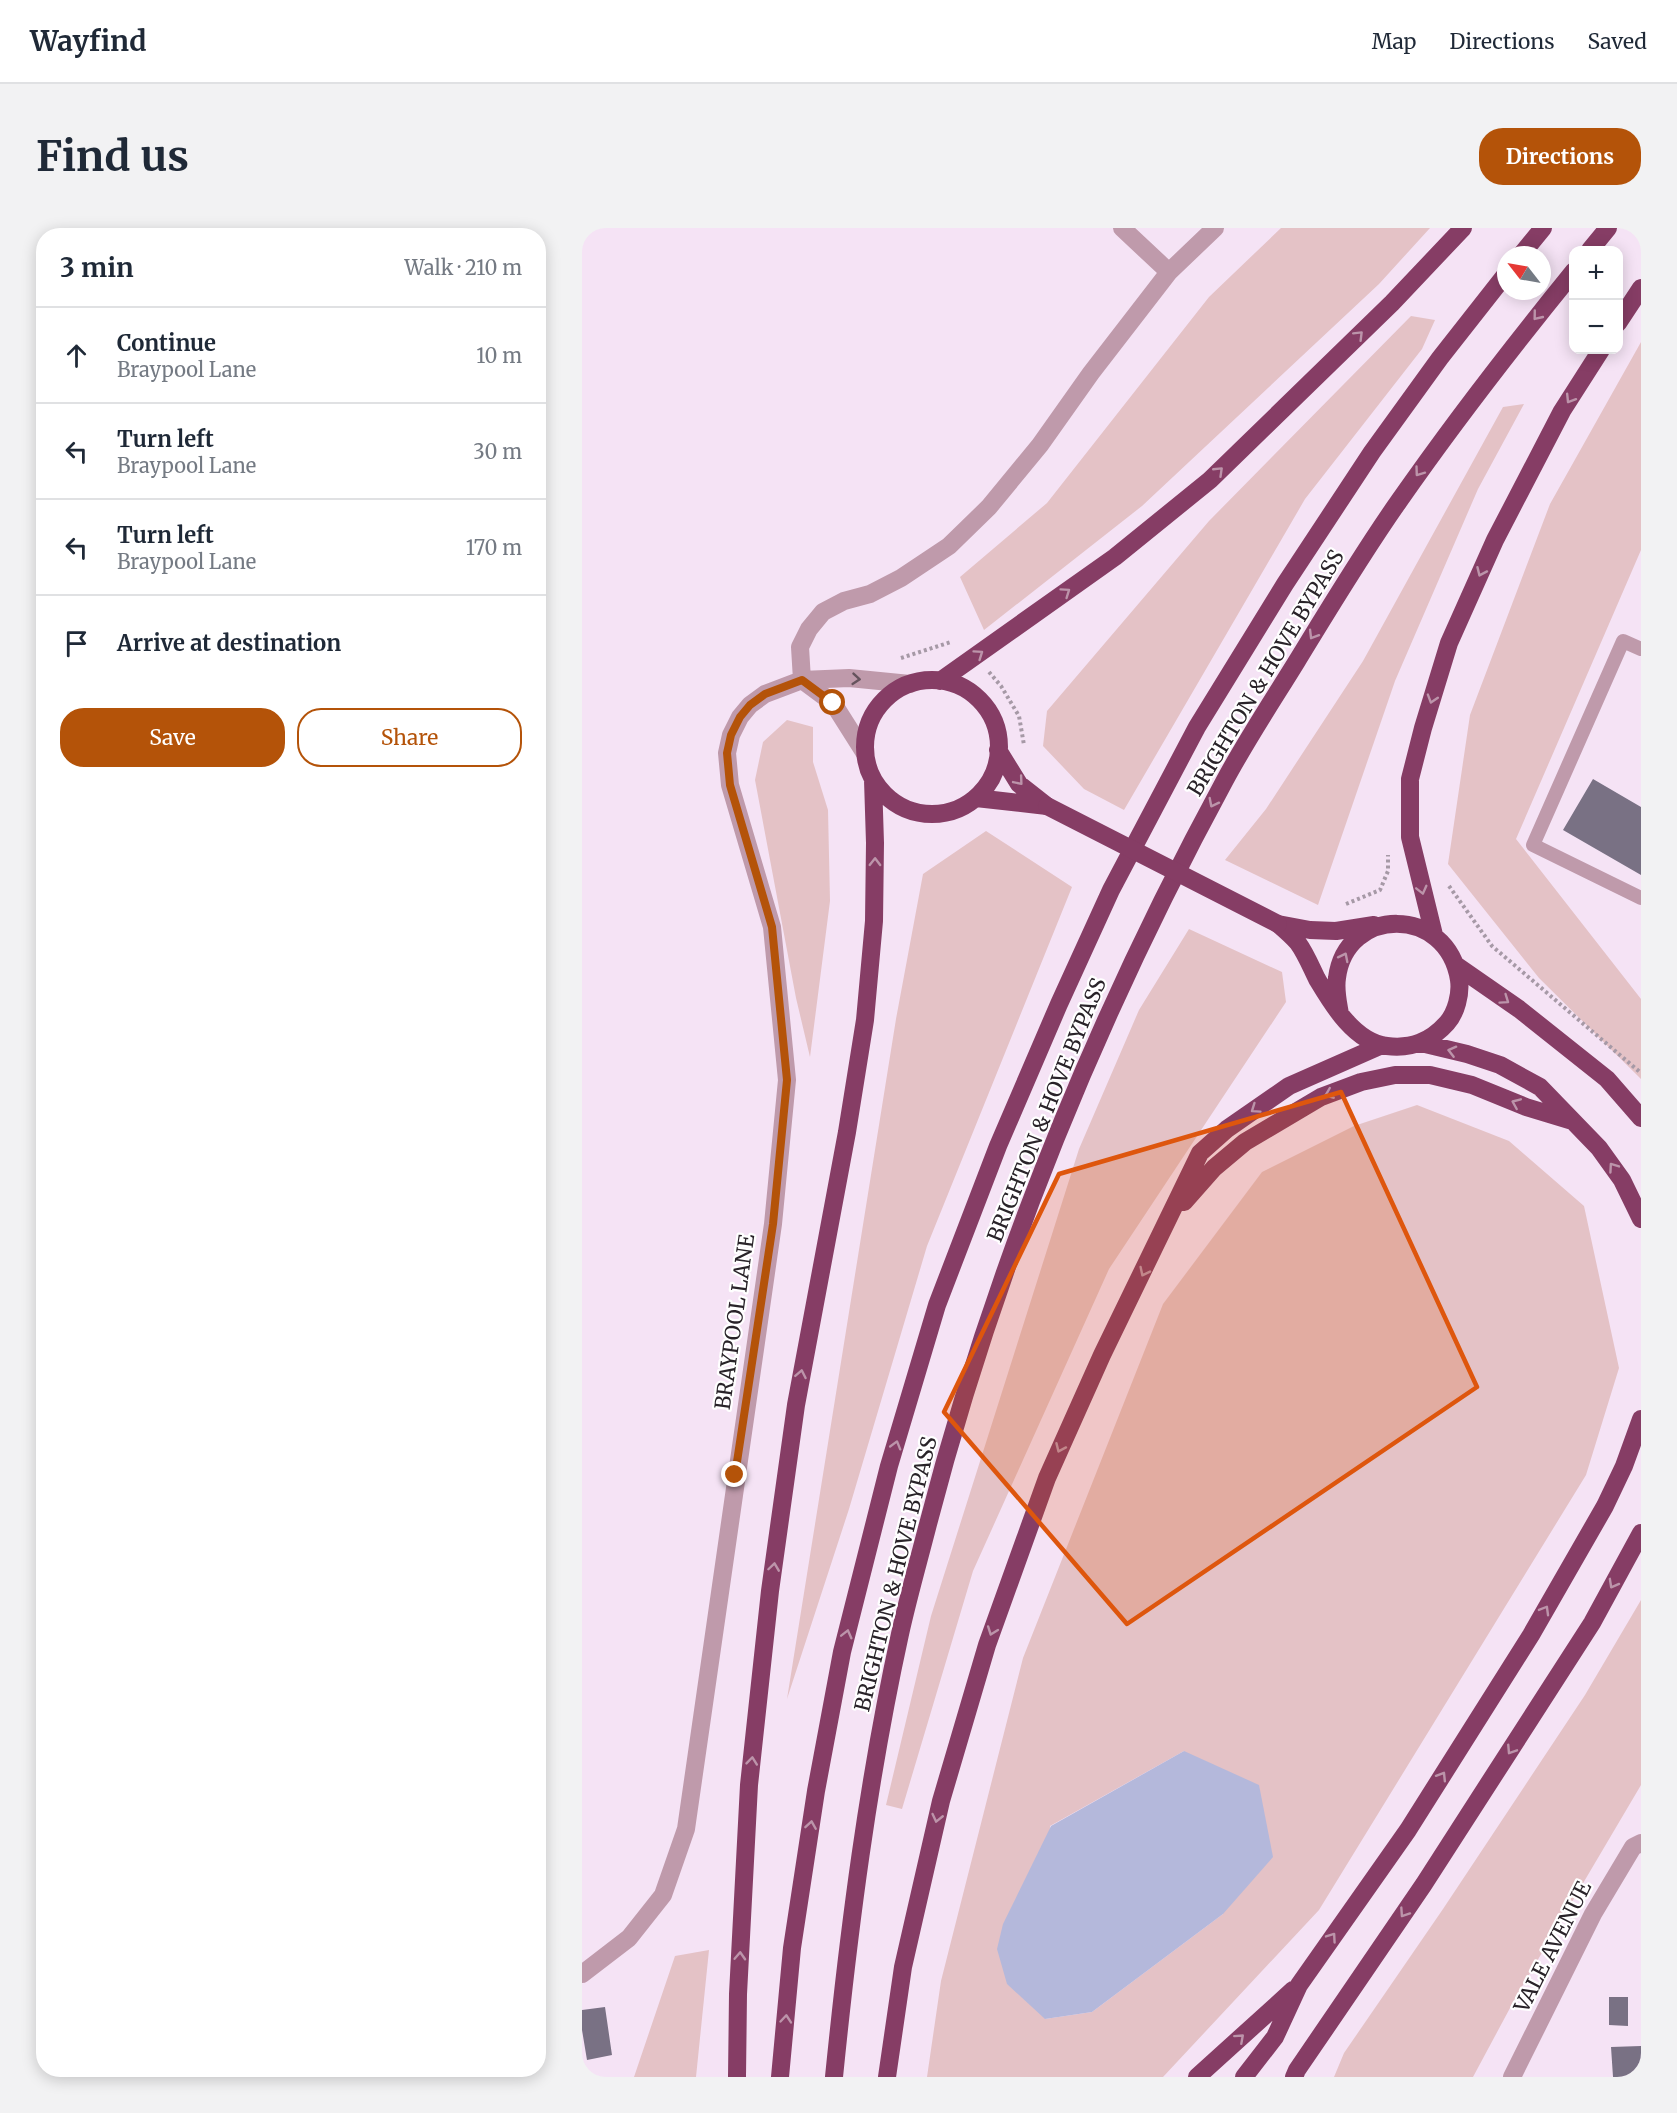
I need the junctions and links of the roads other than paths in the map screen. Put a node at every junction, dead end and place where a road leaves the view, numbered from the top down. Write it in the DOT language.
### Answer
graph roads {
  1 [pos="1122,228"];
  2 [pos="1215,228"];
  3 [pos="1463,228"];
  4 [pos="1542,228"];
  5 [pos="1608,228"];
  6 [pos="1528,246"];
  7 [pos="1593,246"];
  8 [pos="1169,272"];
  9 [pos="1569,277"];
  10 [pos="1497,285"];
  11 [pos="1641,288"];
  12 [pos="1623,315"];
  13 [pos="1598,354"];
  14 [pos="1641,649"];
  15 [pos="802,680"];
  16 [pos="939,681"];
  17 [pos="910,684"];
  18 [pos="998,750"];
  19 [pos="864,752"];
  20 [pos="873,780"];
  21 [pos="976,798"];
  22 [pos="1047,806"];
  23 [pos="1641,898"];
  24 [pos="1386,923"];
  25 [pos="1278,924"];
  26 [pos="1434,935"];
  27 [pos="1457,966"];
  28 [pos="1340,1014"];
  29 [pos="1421,1043"];
  30 [pos="1382,1046"];
  31 [pos="1641,1118"];
  32 [pos="1572,1120"];
  33 [pos="1641,1218"];
  34 [pos="1169,1219"];
  35 [pos="1641,1419"];
  36 [pos="1641,1533"];
  37 [pos="1641,1843"];
  38 [pos="582,1974"];
  39 [pos="1299,1985"];
  40 [pos="737,2077"];
  41 [pos="780,2077"];
  42 [pos="834,2077"];
  43 [pos="887,2077"];
  44 [pos="1197,2077"];
  45 [pos="1244,2077"];
  46 [pos="1294,2077"];
  47 [pos="1512,2077"];
  1 -- 8 [label="street"];
  2 -- 8 [label="street"];
  16 -- 3 [label="highway, one-way"];
  4 -- 6 [label="highway"];
  5 -- 7 [label="highway"];
  8 -- 15 [label="street"];
  9 -- 42 [label="highway, BRIGHTON & HOVE BYPASS, one-way"];
  41 -- 10 [label="highway, BRIGHTON & HOVE BYPASS, one-way"];
  11 -- 12 [label="highway"];
  13 -- 26 [label="highway, one-way"];
  14 -- 23 [label="lane"];
  15 -- 17 [label="street, BRAYPOOL LANE, one-way"];
  15 -- 19 [label="street"];
  15 -- 38 [label="street, BRAYPOOL LANE"];
  16 -- 17 [label="highway"];
  16 -- 18 [label="highway"];
  17 -- 19 [label="highway"];
  18 -- 21 [label="highway"];
  18 -- 22 [label="highway, one-way"];
  19 -- 20 [label="highway"];
  20 -- 21 [label="highway"];
  40 -- 20 [label="highway, one-way"];
  21 -- 22 [label="highway"];
  22 -- 25 [label="highway, bridge"];
  24 -- 25 [label="highway"];
  24 -- 26 [label="highway"];
  28 -- 24 [label="highway, one-way"];
  25 -- 28 [label="highway"];
  26 -- 27 [label="highway"];
  27 -- 29 [label="highway"];
  27 -- 31 [label="highway, one-way"];
  28 -- 30 [label="highway"];
  29 -- 30 [label="highway"];
  32 -- 29 [label="highway, one-way"];
  30 -- 34 [label="highway, one-way"];
  33 -- 32 [label="highway, one-way"];
  32 -- 34 [label="highway, one-way"];
  34 -- 43 [label="highway, one-way"];
  39 -- 35 [label="highway, one-way"];
  36 -- 46 [label="highway, one-way"];
  37 -- 47 [label="street, VALE AVENUE"];
  44 -- 39 [label="highway, one-way"];
  39 -- 45 [label="highway"];
}
